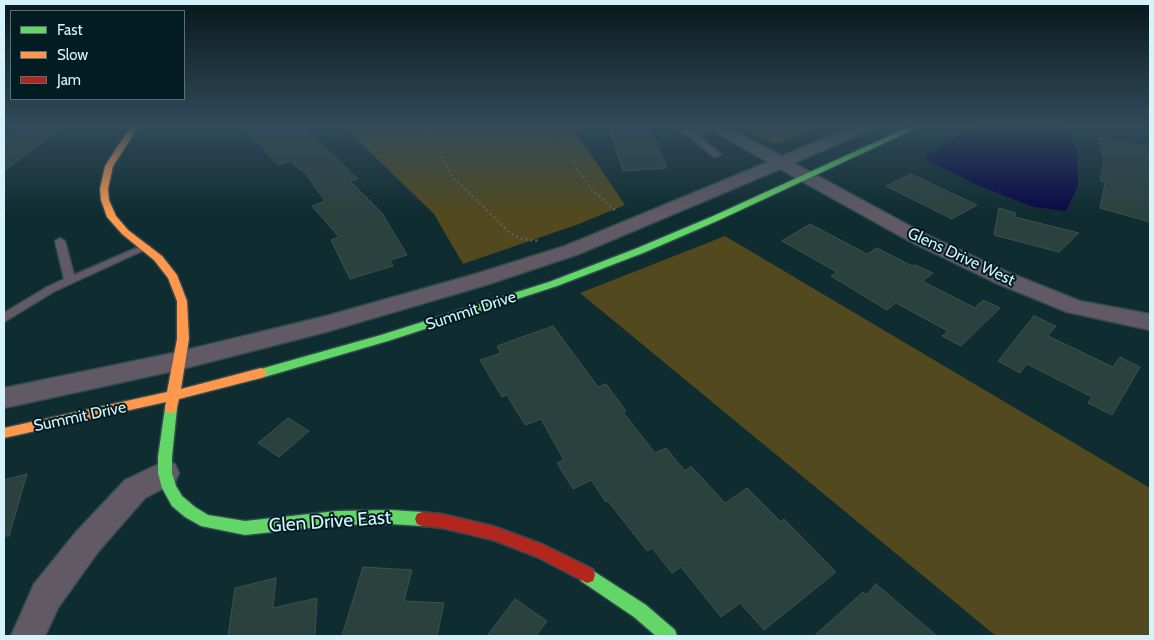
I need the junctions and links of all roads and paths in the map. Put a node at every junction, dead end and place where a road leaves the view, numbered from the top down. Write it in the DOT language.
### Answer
graph roads {
  1 [pos="116,156"];
  2 [pos="442,156"];
  3 [pos="568,156"];
  4 [pos="768,156"];
  5 [pos="800,156"];
  6 [pos="853,156"];
  7 [pos="782,164"];
  8 [pos="807,177"];
  9 [pos="623,209"];
  10 [pos="617,212"];
  11 [pos="610,214"];
  12 [pos="548,240"];
  13 [pos="60,241"];
  14 [pos="146,247"];
  15 [pos="70,281"];
  16 [pos="4,318"];
  17 [pos="1150,322"];
  18 [pos="178,362"];
  19 [pos="172,396"];
  20 [pos="4,398"];
  21 [pos="4,433"];
  22 [pos="165,473"];
  23 [pos="28,636"];
  24 [pos="669,636"];
  1 -- 14 [label="street, Glen Drive East"];
  2 -- 12 [label="path"];
  3 -- 10 [label="path"];
  4 -- 7 [label="street, Glens Drive West"];
  5 -- 7 [label="street, Summit Drive"];
  6 -- 8 [label="street, Summit Drive"];
  7 -- 8 [label="street, Glens Drive West"];
  7 -- 18 [label="street, Summit Drive"];
  8 -- 17 [label="street, Glens Drive West"];
  8 -- 19 [label="street, Summit Drive"];
  9 -- 10 [label="path"];
  10 -- 11 [label="path"];
  13 -- 15 [label="lane"];
  14 -- 15 [label="lane"];
  14 -- 18 [label="street, Glen Drive East"];
  15 -- 16 [label="lane"];
  18 -- 19 [label="street, Glen Drive East"];
  18 -- 20 [label="street, Summit Drive"];
  19 -- 21 [label="street, Summit Drive"];
  19 -- 22 [label="street, Glen Drive East"];
  22 -- 23 [label="street"];
  22 -- 24 [label="street, Glen Drive East"];
}
